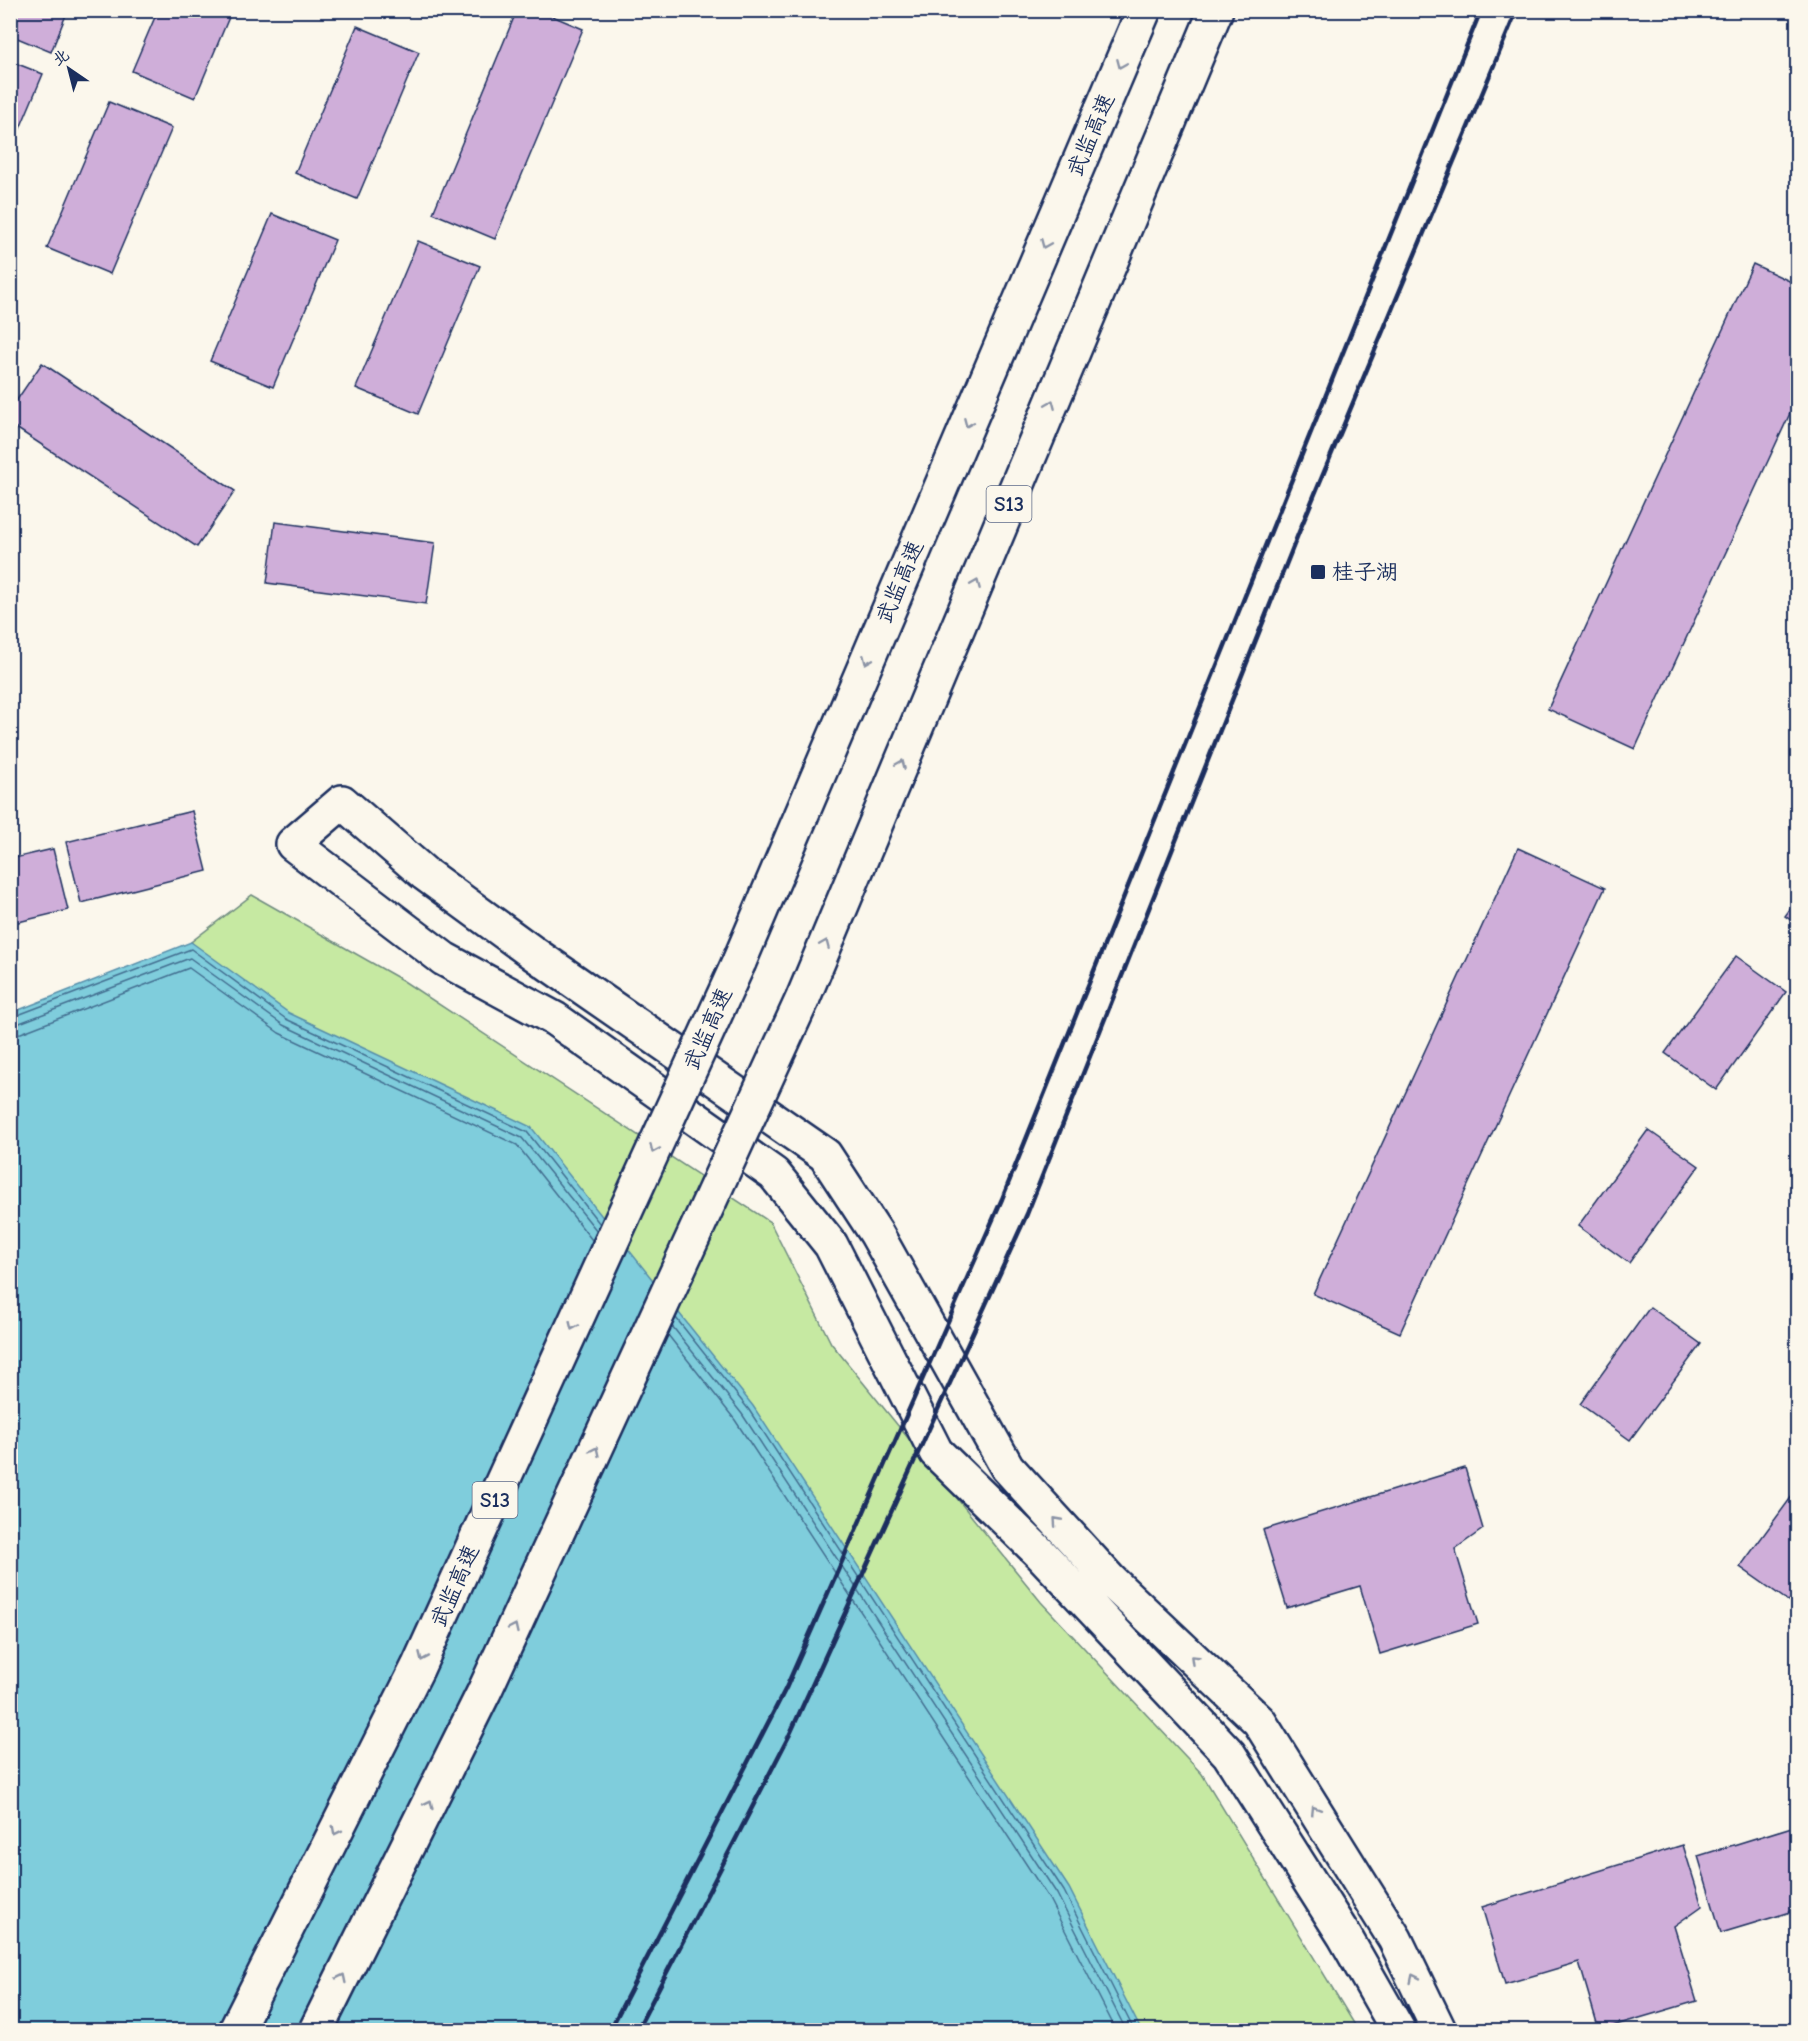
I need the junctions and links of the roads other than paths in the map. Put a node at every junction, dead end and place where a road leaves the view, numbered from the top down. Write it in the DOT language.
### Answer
graph roads {
  1 [pos="1144,10"];
  2 [pos="1216,10"];
  3 [pos="236,2031"];
  4 [pos="316,2031"];
  5 [pos="1398,2031"];
  6 [pos="1439,2031"];
  1 -- 3 [label="main road, 武监高速 / S13, one-way, bridge"];
  4 -- 2 [label="main road, S13, one-way, bridge"];
  6 -- 5 [label="main road, one-way"];
}
